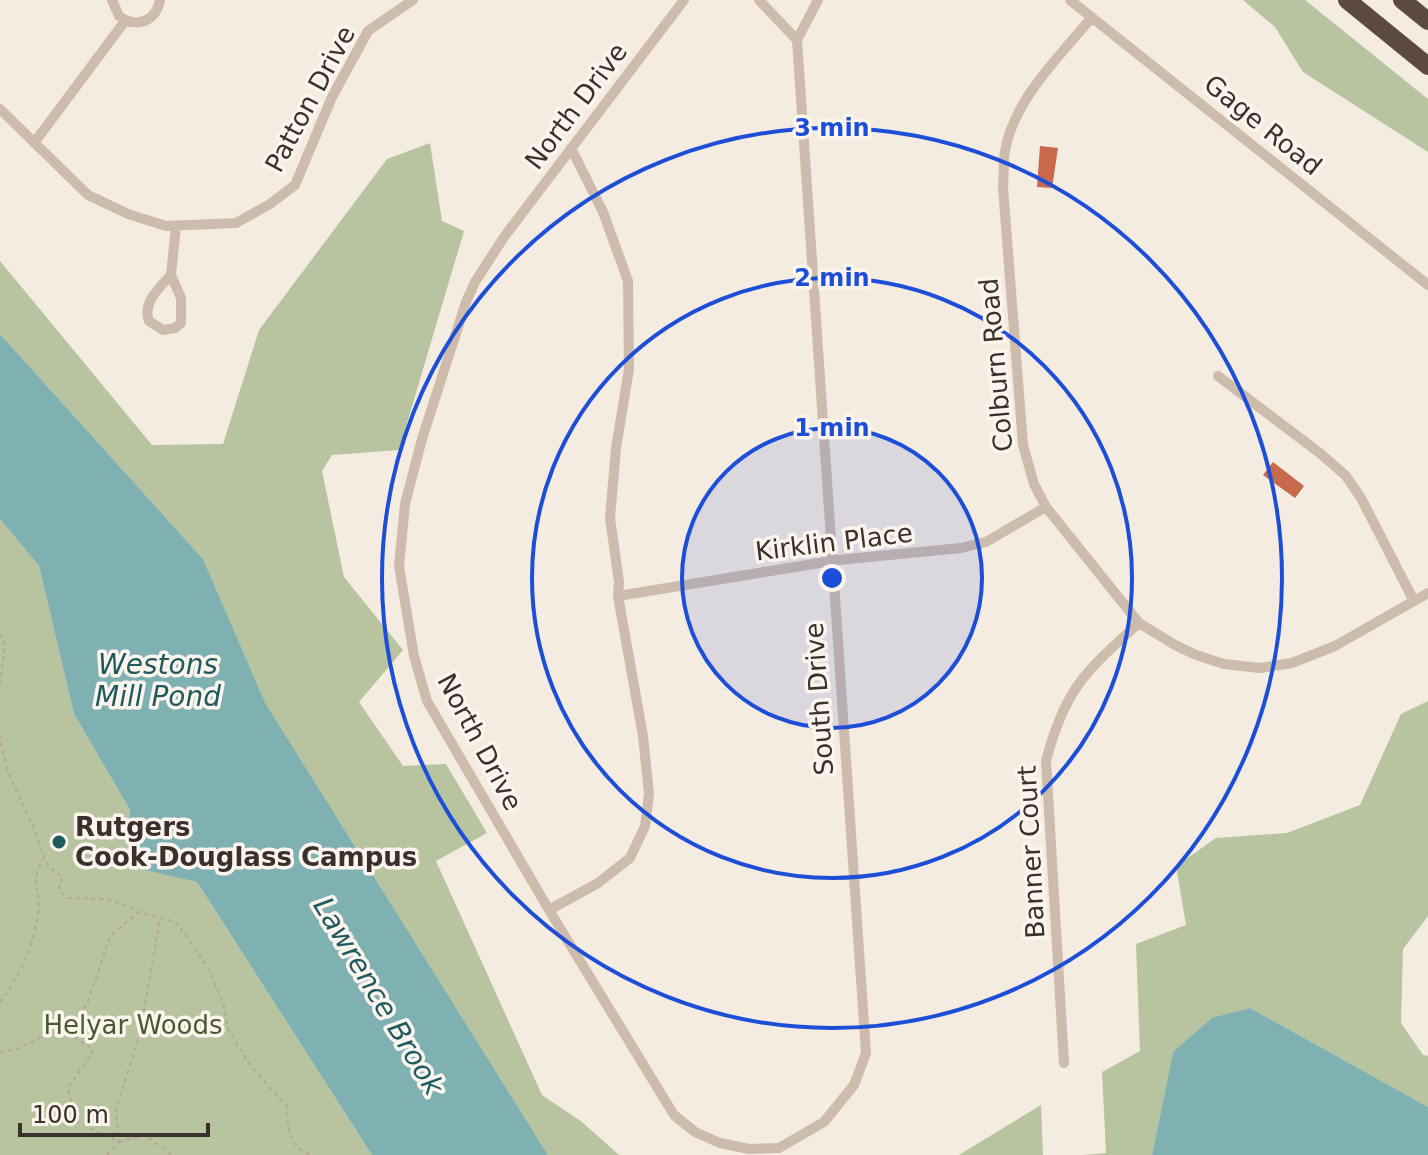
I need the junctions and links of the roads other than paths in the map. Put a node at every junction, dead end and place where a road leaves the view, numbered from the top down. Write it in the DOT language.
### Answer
graph roads {
  1 [pos="112,0"];
  2 [pos="160,0"];
  3 [pos="413,0"];
  4 [pos="684,0"];
  5 [pos="759,0"];
  6 [pos="818,0"];
  7 [pos="1070,0"];
  8 [pos="1347,0"];
  9 [pos="1402,0"];
  10 [pos="1092,17"];
  11 [pos="125,21"];
  12 [pos="1428,21"];
  13 [pos="797,40"];
  14 [pos="1428,66"];
  15 [pos="0,109"];
  16 [pos="34,143"];
  17 [pos="571,148"];
  18 [pos="176,226"];
  19 [pos="171,275"];
  20 [pos="1428,285"];
  21 [pos="1218,376"];
  22 [pos="1046,507"];
  23 [pos="832,561"];
  24 [pos="1428,593"];
  25 [pos="618,596"];
  26 [pos="1414,601"];
  27 [pos="1139,623"];
  28 [pos="549,910"];
  29 [pos="1064,1063"];
  30 [pos="799,1136"];
  1 -- 11 [label="street"];
  2 -- 11 [label="street"];
  3 -- 18 [label="street, Patton Drive"];
  4 -- 17 [label="street, North Drive"];
  5 -- 13 [label="street"];
  6 -- 13 [label="street"];
  7 -- 10 [label="street, Gage Road"];
  8 -- 14 [label="highway"];
  9 -- 12 [label="highway"];
  10 -- 20 [label="street, Gage Road"];
  10 -- 22 [label="street, Colburn Road"];
  11 -- 16 [label="street"];
  13 -- 23 [label="street, South Drive"];
  15 -- 16 [label="street, Patton Drive"];
  16 -- 18 [label="street, Patton Drive"];
  17 -- 25 [label="street"];
  17 -- 28 [label="street, North Drive"];
  18 -- 19 [label="street"];
  19 -- 19 [label="street"];
  21 -- 26 [label="street"];
  22 -- 23 [label="street, Kirklin Place"];
  22 -- 27 [label="street, Colburn Road"];
  23 -- 25 [label="street, Kirklin Place"];
  23 -- 30 [label="street, South Drive"];
  24 -- 26 [label="street, Colburn Road"];
  25 -- 28 [label="street"];
  26 -- 27 [label="street, Colburn Road"];
  27 -- 29 [label="street, Banner Court"];
  28 -- 30 [label="street, North Drive"];
}
